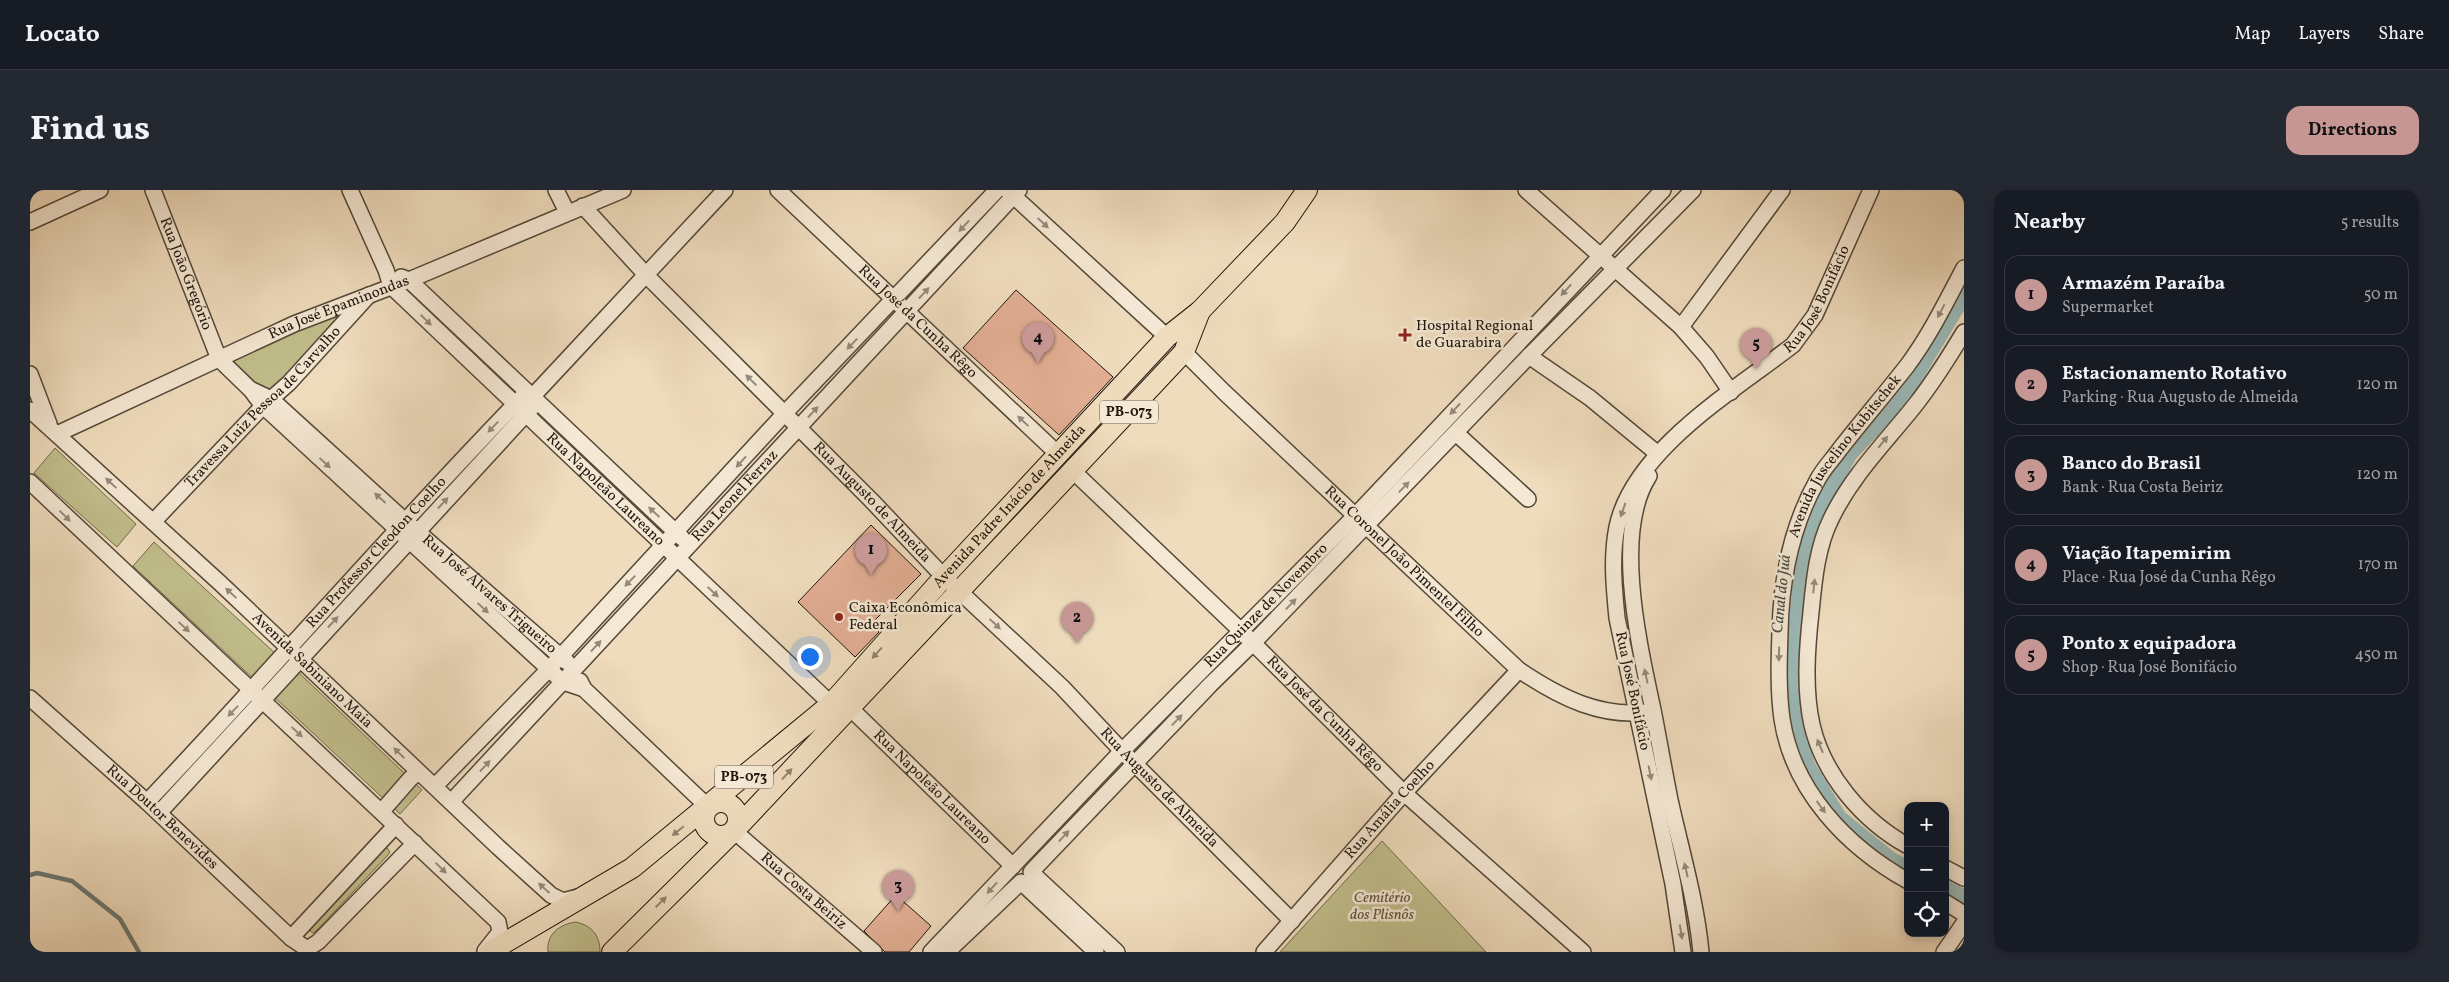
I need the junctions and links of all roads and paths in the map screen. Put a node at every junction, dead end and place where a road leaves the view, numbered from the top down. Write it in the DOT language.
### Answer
graph roads {
  1 [pos="100,190"];
  2 [pos="152,190"];
  3 [pos="350,190"];
  4 [pos="556,190"];
  5 [pos="623,190"];
  6 [pos="725,190"];
  7 [pos="778,190"];
  8 [pos="997,190"];
  9 [pos="1307,190"];
  10 [pos="1526,190"];
  11 [pos="1663,190"];
  12 [pos="1693,190"];
  13 [pos="1782,190"];
  14 [pos="1871,190"];
  15 [pos="1013,192"];
  16 [pos="583,206"];
  17 [pos="566,212"];
  18 [pos="30,222"];
  19 [pos="1600,255"];
  20 [pos="1964,268"];
  21 [pos="1614,269"];
  22 [pos="386,270"];
  23 [pos="647,276"];
  24 [pos="409,280"];
  25 [pos="391,286"];
  26 [pos="372,292"];
  27 [pos="894,301"];
  28 [pos="1200,311"];
  29 [pos="906,312"];
  30 [pos="1681,327"];
  31 [pos="1964,332"];
  32 [pos="1167,336"];
  33 [pos="1184,352"];
  34 [pos="1529,356"];
  35 [pos="219,358"];
  36 [pos="30,374"];
  37 [pos="1731,392"];
  38 [pos="532,397"];
  39 [pos="268,402"];
  40 [pos="30,410"];
  41 [pos="520,410"];
  42 [pos="786,413"];
  43 [pos="799,427"];
  44 [pos="54,431"];
  45 [pos="1456,433"];
  46 [pos="1669,444"];
  47 [pos="1058,454"];
  48 [pos="1658,454"];
  49 [pos="1073,471"];
  50 [pos="30,482"];
  51 [pos="1638,486"];
  52 [pos="1528,499"];
  53 [pos="1360,521"];
  54 [pos="153,522"];
  55 [pos="400,525"];
  56 [pos="676,533"];
  57 [pos="413,536"];
  58 [pos="690,545"];
  59 [pos="663,546"];
  60 [pos="677,558"];
  61 [pos="944,577"];
  62 [pos="959,591"];
  63 [pos="1240,630"];
  64 [pos="1253,643"];
  65 [pos="288,647"];
  66 [pos="560,656"];
  67 [pos="300,658"];
  68 [pos="549,669"];
  69 [pos="574,669"];
  70 [pos="1519,670"];
  71 [pos="563,682"];
  72 [pos="584,689"];
  73 [pos="257,695"];
  74 [pos="30,698"];
  75 [pos="841,706"];
  76 [pos="1653,711"];
  77 [pos="1637,714"];
  78 [pos="1122,751"];
  79 [pos="1135,762"];
  80 [pos="418,772"];
  81 [pos="435,786"];
  82 [pos="1404,793"];
  83 [pos="1663,800"];
  84 [pos="452,801"];
  85 [pos="147,802"];
  86 [pos="708,807"];
  87 [pos="382,811"];
  88 [pos="159,813"];
  89 [pos="396,825"];
  90 [pos="734,831"];
  91 [pos="416,843"];
  92 [pos="1904,844"];
  93 [pos="1013,866"];
  94 [pos="1949,870"];
  95 [pos="1026,877"];
  96 [pos="1904,878"];
  97 [pos="1964,878"];
  98 [pos="602,886"];
  99 [pos="1949,905"];
  100 [pos="1964,914"];
  101 [pos="1292,921"];
  102 [pos="1964,923"];
  103 [pos="290,938"];
  104 [pos="518,946"];
  105 [pos="619,951"];
  106 [pos="484,952"];
  107 [pos="488,952"];
  108 [pos="874,952"];
  109 [pos="931,952"];
  110 [pos="947,952"];
  111 [pos="1096,952"];
  112 [pos="1117,952"];
  113 [pos="1264,952"];
  114 [pos="1583,952"];
  115 [pos="1683,952"];
  116 [pos="1701,952"];
  117 [pos="1944,952"];
  1 -- 18 [label="street"];
  2 -- 35 [label="street, Rua João Gregório"];
  3 -- 22 [label="street, Rua Napoleão Laureano"];
  4 -- 17 [label="street"];
  5 -- 16 [label="street, Rua José Epaminondas"];
  6 -- 23 [label="street, Rua Professor Cleodon Coelho"];
  7 -- 27 [label="street, Rua José da Cunha Rêgo"];
  8 -- 27 [label="street, Rua Leonel Ferraz, one-way"];
  9 -- 28 [label="main road, Avenida Padre Inácio de Almeida / PB-073"];
  10 -- 19 [label="street"];
  11 -- 19 [label="street, Rua Quinze de Novembro"];
  12 -- 21 [label="street, Rua Quinze de Novembro"];
  13 -- 30 [label="street"];
  14 -- 37 [label="street, Rua José Bonifácio"];
  29 -- 15 [label="street, Rua Leonel Ferraz, one-way"];
  15 -- 32 [label="street, one-way"];
  16 -- 17 [label="street, Rua José Epaminondas"];
  16 -- 23 [label="street, Rua Augusto de Almeida"];
  17 -- 24 [label="street, Rua José Epaminondas"];
  19 -- 21 [label="street"];
  19 -- 53 [label="street, Rua Quinze de Novembro, one-way"];
  20 -- 96 [label="street, Avenida Juscelino Kubitschek, one-way"];
  21 -- 30 [label="street"];
  21 -- 34 [label="street, Rua Quinze de Novembro"];
  22 -- 24 [label="street, Rua Napoleão Laureano"];
  22 -- 25 [label="street, Rua Napoleão Laureano"];
  23 -- 38 [label="street, Rua Professor Cleodon Coelho"];
  42 -- 23 [label="street, Rua Augusto de Almeida, one-way"];
  24 -- 25 [label="street, Rua José Epaminondas"];
  24 -- 38 [label="street, Rua Napoleão Laureano"];
  25 -- 26 [label="street, Rua José Epaminondas"];
  25 -- 41 [label="street, Rua Napoleão Laureano, one-way"];
  26 -- 35 [label="street, Rua José Epaminondas"];
  26 -- 39 [label="street, Travessa Luiz Pessoa de Carvalho"];
  27 -- 29 [label="street, Rua José da Cunha Rêgo"];
  27 -- 42 [label="street, Rua Leonel Ferraz, one-way"];
  28 -- 32 [label="main road, Avenida Padre Inácio de Almeida / PB-073"];
  28 -- 33 [label="main road, Avenida Padre Inácio de Almeida / PB-073"];
  43 -- 29 [label="street, Rua Leonel Ferraz, one-way"];
  47 -- 29 [label="street, Rua José da Cunha Rêgo, one-way"];
  30 -- 37 [label="street"];
  92 -- 31 [label="street, Avenida Juscelino Kubitschek, one-way"];
  32 -- 33 [label="main road"];
  32 -- 47 [label="main road, Avenida Padre Inácio de Almeida / PB-073"];
  33 -- 49 [label="main road, Avenida Padre Inácio de Almeida / PB-073"];
  33 -- 53 [label="street, Rua Coronel João Pimentel Filho"];
  34 -- 45 [label="street, Rua Quinze de Novembro"];
  34 -- 48 [label="street"];
  35 -- 39 [label="street, Rua José Álvares Trigueiro"];
  35 -- 44 [label="street, Rua José Epaminondas"];
  36 -- 44 [label="street"];
  37 -- 46 [label="street, Rua José Bonifácio"];
  38 -- 41 [label="street, Rua Professor Cleodon Coelho"];
  56 -- 38 [label="street, Rua Napoleão Laureano, one-way"];
  39 -- 54 [label="street, Travessa Luiz Pessoa de Carvalho"];
  39 -- 55 [label="street, Rua José Álvares Trigueiro"];
  40 -- 44 [label="street, Avenida Sabiniano Maia"];
  41 -- 55 [label="street, Rua Professor Cleodon Coelho, one-way"];
  57 -- 41 [label="street, Rua Professor Cleodon Coelho, one-way"];
  41 -- 59 [label="street, Rua Napoleão Laureano"];
  42 -- 43 [label="street, Rua Augusto de Almeida"];
  42 -- 56 [label="street, Rua Leonel Ferraz, one-way"];
  43 -- 58 [label="street, Rua Leonel Ferraz"];
  43 -- 61 [label="street, Rua Augusto de Almeida"];
  54 -- 44 [label="street, Avenida Sabiniano Maia, one-way"];
  45 -- 52 [label="street"];
  53 -- 45 [label="street, Rua Quinze de Novembro, one-way"];
  46 -- 48 [label="street, Rua José Bonifácio"];
  46 -- 51 [label="street, Rua José Bonifácio"];
  47 -- 49 [label="main road"];
  47 -- 61 [label="main road, Avenida Padre Inácio de Almeida / PB-073"];
  48 -- 51 [label="street, Rua José Bonifácio"];
  49 -- 62 [label="main road, Avenida Padre Inácio de Almeida / PB-073"];
  49 -- 63 [label="street, Rua José da Cunha Rêgo"];
  50 -- 73 [label="street, one-way"];
  76 -- 51 [label="street, Rua José Bonifácio, one-way"];
  51 -- 77 [label="street, Rua José Bonifácio, one-way"];
  53 -- 63 [label="street, Rua Quinze de Novembro"];
  64 -- 53 [label="street, Rua Quinze de Novembro, one-way"];
  53 -- 70 [label="street, Rua Coronel João Pimentel Filho"];
  65 -- 54 [label="street, Avenida Sabiniano Maia, one-way"];
  55 -- 57 [label="street, Rua José Álvares Trigueiro"];
  55 -- 65 [label="street, Rua Professor Cleodon Coelho"];
  56 -- 58 [label="street, Rua Napoleão Laureano"];
  56 -- 59 [label="street, Rua Leonel Ferraz"];
  57 -- 66 [label="street, Rua José Álvares Trigueiro"];
  67 -- 57 [label="street, Rua Professor Cleodon Coelho, one-way"];
  57 -- 68 [label="street, Rua José Álvares Trigueiro, one-way"];
  58 -- 60 [label="street, Rua Leonel Ferraz"];
  59 -- 60 [label="street, Rua Napoleão Laureano"];
  59 -- 66 [label="street, Rua Leonel Ferraz, one-way"];
  69 -- 60 [label="street, Rua Leonel Ferraz, one-way"];
  60 -- 75 [label="street, Rua Napoleão Laureano, one-way"];
  61 -- 62 [label="street, Rua Augusto de Almeida"];
  61 -- 75 [label="main road, Avenida Padre Inácio de Almeida / PB-073, one-way"];
  62 -- 75 [label="main road, Avenida Padre Inácio de Almeida / PB-073"];
  62 -- 78 [label="street, Rua Augusto de Almeida, one-way"];
  63 -- 64 [label="street, Rua José da Cunha Rêgo"];
  63 -- 78 [label="street, Rua Quinze de Novembro"];
  79 -- 64 [label="street, Rua Quinze de Novembro, one-way"];
  64 -- 82 [label="street, Rua José da Cunha Rêgo"];
  65 -- 67 [label="street, Avenida Sabiniano Maia"];
  65 -- 73 [label="street, Rua Professor Cleodon Coelho"];
  66 -- 68 [label="street, Rua Leonel Ferraz"];
  66 -- 69 [label="street, Rua José Álvares Trigueiro"];
  67 -- 73 [label="street, Rua Professor Cleodon Coelho"];
  80 -- 67 [label="street, Avenida Sabiniano Maia, one-way"];
  68 -- 71 [label="street, Rua José Álvares Trigueiro"];
  68 -- 81 [label="street, Rua Leonel Ferraz"];
  69 -- 71 [label="street, Rua Leonel Ferraz"];
  69 -- 72 [label="street, Rua José Álvares Trigueiro"];
  70 -- 77 [label="street, Rua Coronel João Pimentel Filho"];
  70 -- 82 [label="street, Rua Amália Coelho"];
  71 -- 72 [label="street, Rua José Álvares Trigueiro"];
  84 -- 71 [label="street, Rua Leonel Ferraz, one-way"];
  72 -- 86 [label="street, Rua José Álvares Trigueiro"];
  73 -- 85 [label="street, Rua Professor Cleodon Coelho, one-way"];
  73 -- 87 [label="street, one-way"];
  73 -- 88 [label="street, Rua Professor Cleodon Coelho"];
  74 -- 85 [label="street, Rua Doutor Benevides"];
  75 -- 86 [label="main road, Avenida Padre Inácio de Almeida / PB-073"];
  90 -- 75 [label="main road, Avenida Padre Inácio de Almeida / PB-073, one-way"];
  75 -- 93 [label="street, Rua Napoleão Laureano"];
  76 -- 77 [label="street, Rua Coronel João Pimentel Filho"];
  76 -- 83 [label="street, Rua José Bonifácio"];
  77 -- 83 [label="street, Rua José Bonifácio, one-way"];
  78 -- 79 [label="street, Rua Augusto de Almeida"];
  78 -- 93 [label="street, Rua Quinze de Novembro"];
  95 -- 79 [label="street, Rua Quinze de Novembro, one-way"];
  79 -- 101 [label="street, Rua Augusto de Almeida"];
  80 -- 81 [label="street, Avenida Sabiniano Maia"];
  80 -- 87 [label="street"];
  81 -- 84 [label="street, Avenida Sabiniano Maia"];
  82 -- 101 [label="street, Rua Amália Coelho"];
  82 -- 114 [label="street, Rua José da Cunha Rêgo"];
  83 -- 115 [label="street, Rua José Bonifácio, one-way"];
  116 -- 83 [label="street, Rua José Bonifácio, one-way"];
  98 -- 84 [label="street, Avenida Sabiniano Maia, one-way"];
  85 -- 88 [label="street, Rua Doutor Benevides"];
  86 -- 90 [label="main road"];
  86 -- 98 [label="main road, Avenida Padre Inácio de Almeida / PB-073, one-way"];
  87 -- 89 [label="street"];
  88 -- 103 [label="street, Rua Doutor Benevides"];
  89 -- 91 [label="street"];
  89 -- 103 [label="street"];
  105 -- 90 [label="main road, Avenida Padre Inácio de Almeida / PB-073, one-way"];
  90 -- 108 [label="street, Rua Costa Beiriz"];
  91 -- 103 [label="street, Rua Doutor Benevides"];
  91 -- 106 [label="street, one-way"];
  93 -- 95 [label="street"];
  93 -- 109 [label="street, Rua Quinze de Novembro, one-way"];
  94 -- 97 [label="street"];
  95 -- 110 [label="street, Rua Quinze de Novembro"];
  95 -- 111 [label="street"];
  95 -- 112 [label="street"];
  98 -- 104 [label="main road, Avenida Padre Inácio de Almeida / PB-073"];
  99 -- 100 [label="street"];
  101 -- 113 [label="street, Rua Amália Coelho"];
  102 -- 117 [label="street"];
  104 -- 107 [label="main road, PB-073"];
}
